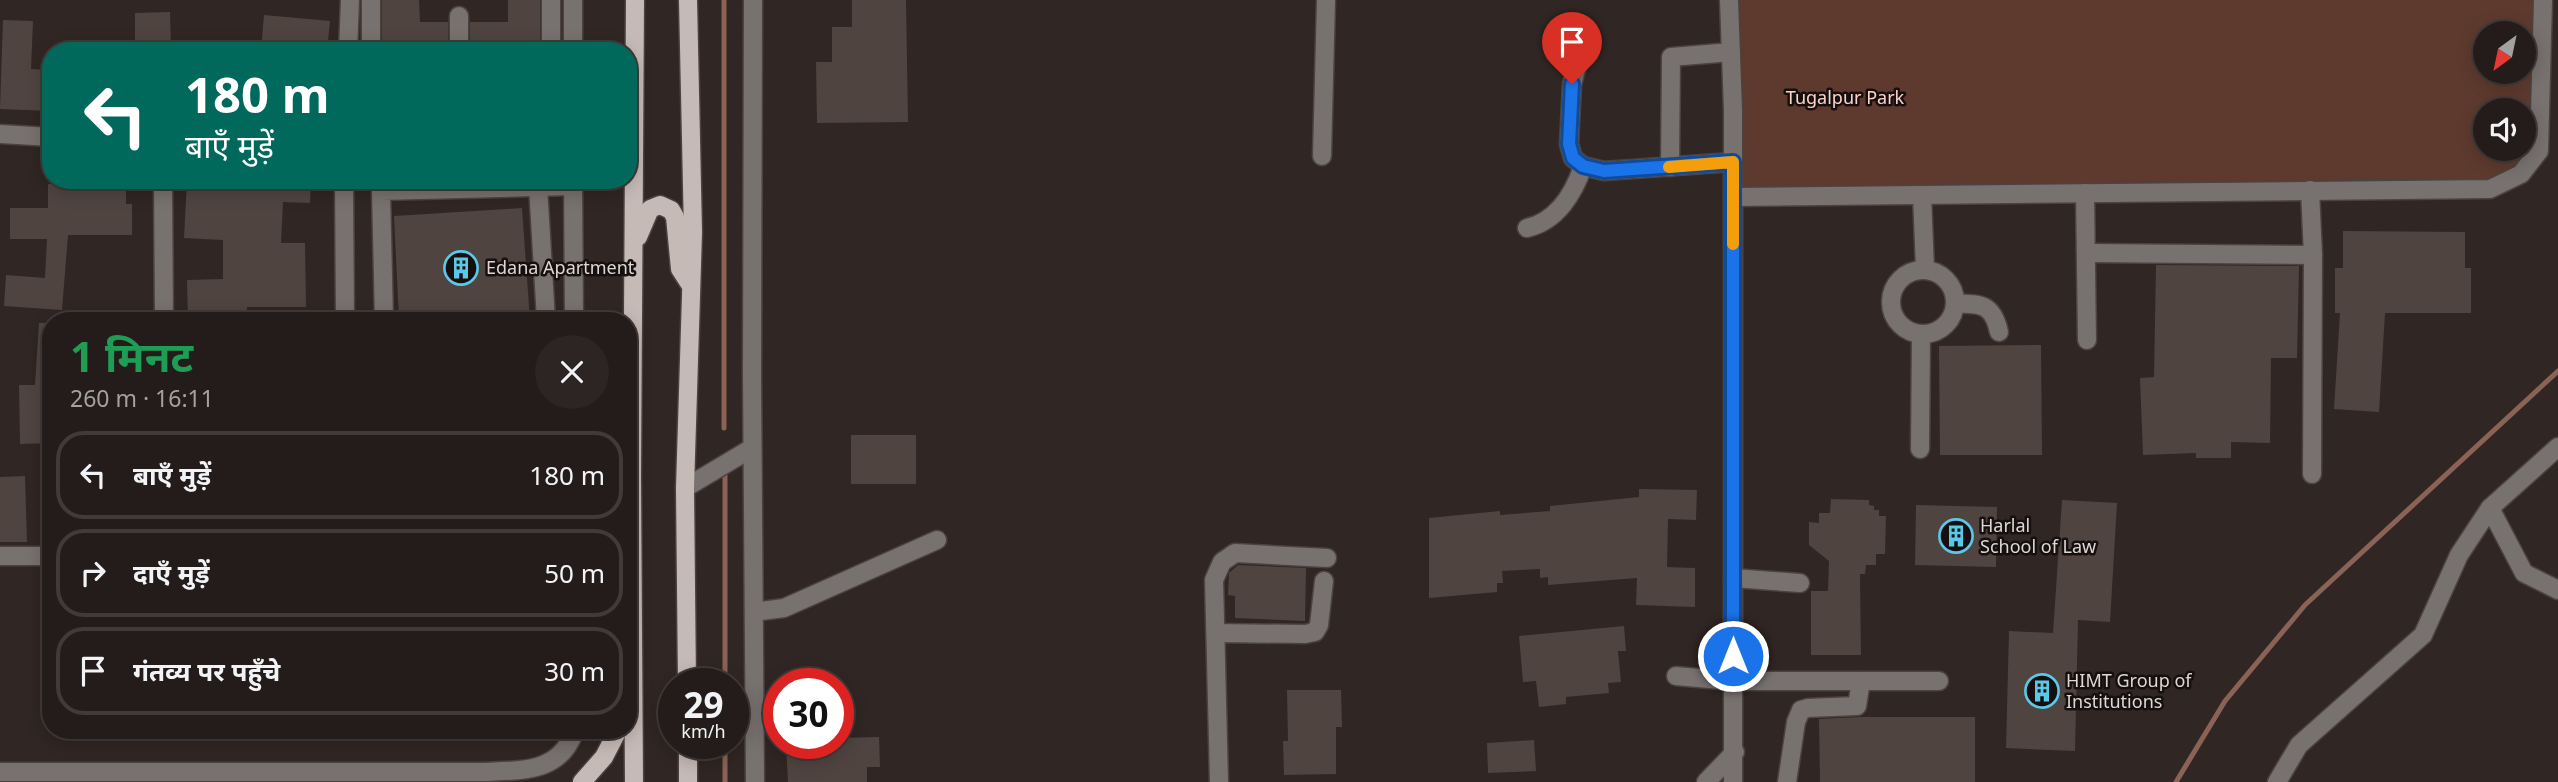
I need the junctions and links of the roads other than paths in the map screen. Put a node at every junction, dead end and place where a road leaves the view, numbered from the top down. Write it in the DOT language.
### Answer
graph roads {
  1 [pos="350,0"];
  2 [pos="371,0"];
  3 [pos="551,0"];
  4 [pos="573,0"];
  5 [pos="635,0"];
  6 [pos="688,0"];
  7 [pos="753,0"];
  8 [pos="1326,0"];
  9 [pos="1730,0"];
  10 [pos="2543,0"];
  11 [pos="459,16"];
  12 [pos="348,42"];
  13 [pos="371,42"];
  14 [pos="459,42"];
  15 [pos="551,42"];
  16 [pos="573,42"];
  17 [pos="635,42"];
  18 [pos="1731,52"];
  19 [pos="1578,59"];
  20 [pos="0,134"];
  21 [pos="42,136"];
  22 [pos="1322,156"];
  23 [pos="1733,162"];
  24 [pos="1583,166"];
  25 [pos="1670,167"];
  26 [pos="163,189"];
  27 [pos="344,189"];
  28 [pos="444,189"];
  29 [pos="538,189"];
  30 [pos="573,189"];
  31 [pos="635,189"];
  32 [pos="2310,190"];
  33 [pos="2085,193"];
  34 [pos="1922,195"];
  35 [pos="1733,197"];
  36 [pos="1527,228"];
  37 [pos="635,246"];
  38 [pos="2087,253"];
  39 [pos="2313,255"];
  40 [pos="1925,269"];
  41 [pos="691,286"];
  42 [pos="1956,304"];
  43 [pos="164,312"];
  44 [pos="345,312"];
  45 [pos="384,312"];
  46 [pos="546,312"];
  47 [pos="574,312"];
  48 [pos="634,312"];
  49 [pos="1999,332"];
  50 [pos="1922,335"];
  51 [pos="2087,340"];
  52 [pos="2558,446"];
  53 [pos="752,448"];
  54 [pos="1920,449"];
  55 [pos="2312,474"];
  56 [pos="685,488"];
  57 [pos="2490,508"];
  58 [pos="937,540"];
  59 [pos="0,556"];
  60 [pos="42,556"];
  61 [pos="1327,558"];
  62 [pos="1733,578"];
  63 [pos="1324,581"];
  64 [pos="1800,583"];
  65 [pos="2558,590"];
  66 [pos="754,612"];
  67 [pos="1216,632"];
  68 [pos="687,668"];
  69 [pos="1675,676"];
  70 [pos="1732,681"];
  71 [pos="1861,681"];
  72 [pos="1939,681"];
  73 [pos="572,739"];
  74 [pos="613,739"];
  75 [pos="634,739"];
  76 [pos="1735,751"];
  77 [pos="688,759"];
  78 [pos="0,772"];
  79 [pos="235,777"];
  80 [pos="582,782"];
  81 [pos="634,782"];
  82 [pos="688,782"];
  83 [pos="755,782"];
  84 [pos="1219,782"];
  85 [pos="1706,782"];
  86 [pos="1733,782"];
  87 [pos="1787,782"];
  88 [pos="2277,782"];
  1 -- 12 [label="street"];
  2 -- 13 [label="street"];
  3 -- 15 [label="street"];
  4 -- 16 [label="street"];
  5 -- 17 [label="main road"];
  6 -- 41 [label="main road"];
  7 -- 53 [label="street"];
  8 -- 22 [label="street"];
  9 -- 18 [label="street"];
  10 -- 32 [label="street"];
  11 -- 14 [label="street"];
  18 -- 23 [label="street"];
  18 -- 25 [label="street"];
  19 -- 24 [label="street"];
  20 -- 21 [label="street"];
  23 -- 25 [label="street"];
  23 -- 35 [label="street"];
  24 -- 25 [label="street"];
  24 -- 36 [label="street"];
  26 -- 43 [label="street"];
  27 -- 44 [label="street"];
  28 -- 45 [label="street"];
  29 -- 46 [label="street"];
  30 -- 47 [label="street"];
  31 -- 37 [label="main road"];
  32 -- 33 [label="street"];
  32 -- 39 [label="street"];
  33 -- 34 [label="street"];
  33 -- 38 [label="street"];
  34 -- 35 [label="street"];
  34 -- 40 [label="street"];
  35 -- 62 [label="street"];
  37 -- 41 [label="main road"];
  37 -- 48 [label="main road"];
  38 -- 39 [label="street"];
  38 -- 51 [label="street"];
  39 -- 55 [label="street"];
  40 -- 42 [label="street"];
  40 -- 50 [label="street"];
  41 -- 56 [label="main road"];
  42 -- 49 [label="street"];
  42 -- 50 [label="street"];
  50 -- 54 [label="street"];
  52 -- 57 [label="street"];
  53 -- 56 [label="street"];
  53 -- 66 [label="street"];
  56 -- 68 [label="main road"];
  57 -- 65 [label="street"];
  57 -- 88 [label="street"];
  58 -- 66 [label="street"];
  59 -- 60 [label="street"];
  61 -- 67 [label="street"];
  62 -- 64 [label="street"];
  62 -- 70 [label="street"];
  63 -- 67 [label="street"];
  66 -- 83 [label="street"];
  67 -- 84 [label="street"];
  69 -- 70 [label="street"];
  70 -- 71 [label="street"];
  70 -- 76 [label="street"];
  71 -- 72 [label="street"];
  71 -- 87 [label="street"];
  73 -- 79 [label="street"];
  74 -- 80 [label="main road"];
  75 -- 81 [label="main road"];
  76 -- 85 [label="street"];
  76 -- 86 [label="street"];
  77 -- 82 [label="main road"];
  78 -- 79 [label="street"];
}
